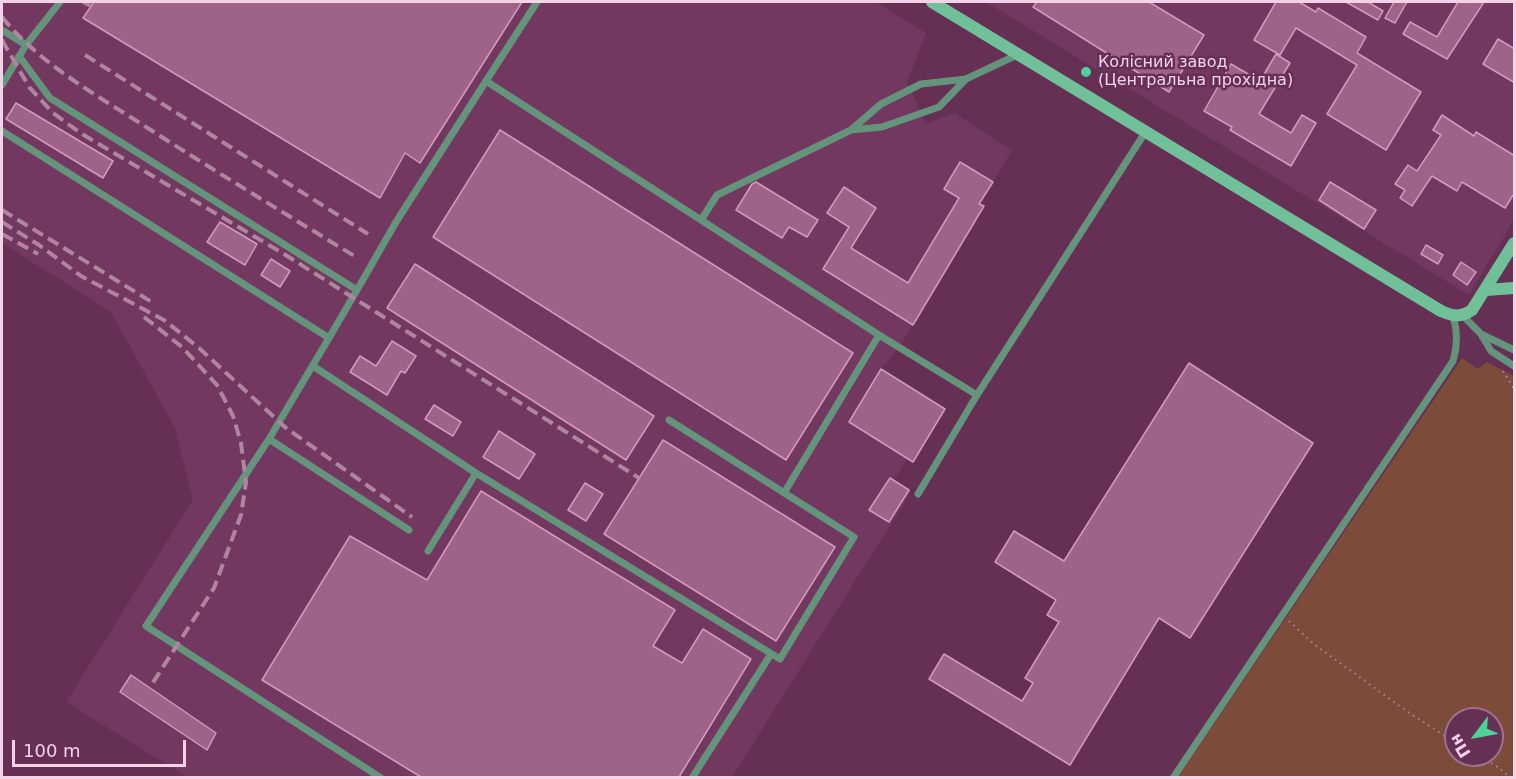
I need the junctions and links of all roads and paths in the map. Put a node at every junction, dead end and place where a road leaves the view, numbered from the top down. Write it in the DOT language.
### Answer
graph roads {
  1 [pos="60,2"];
  2 [pos="537,2"];
  3 [pos="932,2"];
  4 [pos="2,30"];
  5 [pos="26,45"];
  6 [pos="1019,54"];
  7 [pos="19,56"];
  8 [pos="966,79"];
  9 [pos="486,81"];
  10 [pos="2,85"];
  11 [pos="851,130"];
  12 [pos="2,131"];
  13 [pos="1146,131"];
  14 [pos="701,220"];
  15 [pos="1515,243"];
  16 [pos="1498,270"];
  17 [pos="1515,288"];
  18 [pos="357,290"];
  19 [pos="1486,290"];
  20 [pos="1458,316"];
  21 [pos="1481,334"];
  22 [pos="879,335"];
  23 [pos="329,338"];
  24 [pos="1515,350"];
  25 [pos="313,366"];
  26 [pos="1515,366"];
  27 [pos="977,395"];
  28 [pos="669,420"];
  29 [pos="269,439"];
  30 [pos="476,473"];
  31 [pos="784,493"];
  32 [pos="918,494"];
  33 [pos="409,530"];
  34 [pos="428,551"];
  35 [pos="1283,617"];
  36 [pos="771,654"];
  37 [pos="1444,735"];
  38 [pos="1498,767"];
  39 [pos="381,777"];
  40 [pos="692,777"];
  41 [pos="1173,777"];
  42 [pos="1511,777"];
  1 -- 5 [label="lane"];
  2 -- 9 [label="lane"];
  3 -- 6 [label="street"];
  4 -- 5 [label="lane"];
  5 -- 7 [label="lane"];
  6 -- 8 [label="lane"];
  6 -- 13 [label="street"];
  7 -- 10 [label="lane"];
  7 -- 18 [label="lane"];
  8 -- 11 [label="lane"];
  8 -- 11 [label="lane"];
  9 -- 14 [label="lane"];
  9 -- 18 [label="lane"];
  11 -- 14 [label="lane"];
  12 -- 23 [label="lane"];
  13 -- 20 [label="street"];
  13 -- 27 [label="lane"];
  14 -- 22 [label="lane"];
  15 -- 16 [label="street"];
  16 -- 17 [label="street"];
  16 -- 19 [label="street"];
  17 -- 19 [label="street"];
  18 -- 23 [label="lane"];
  19 -- 20 [label="street"];
  20 -- 21 [label="lane"];
  20 -- 35 [label="lane"];
  21 -- 24 [label="lane"];
  21 -- 26 [label="lane"];
  22 -- 27 [label="lane"];
  22 -- 31 [label="lane"];
  23 -- 25 [label="lane"];
  25 -- 29 [label="lane"];
  25 -- 30 [label="lane"];
  27 -- 32 [label="lane"];
  28 -- 31 [label="lane"];
  29 -- 33 [label="lane"];
  29 -- 39 [label="lane"];
  30 -- 34 [label="lane"];
  30 -- 36 [label="lane"];
  31 -- 36 [label="lane"];
  35 -- 37 [label="path"];
  35 -- 41 [label="lane"];
  36 -- 40 [label="lane"];
  38 -- 42 [label="path"];
}
